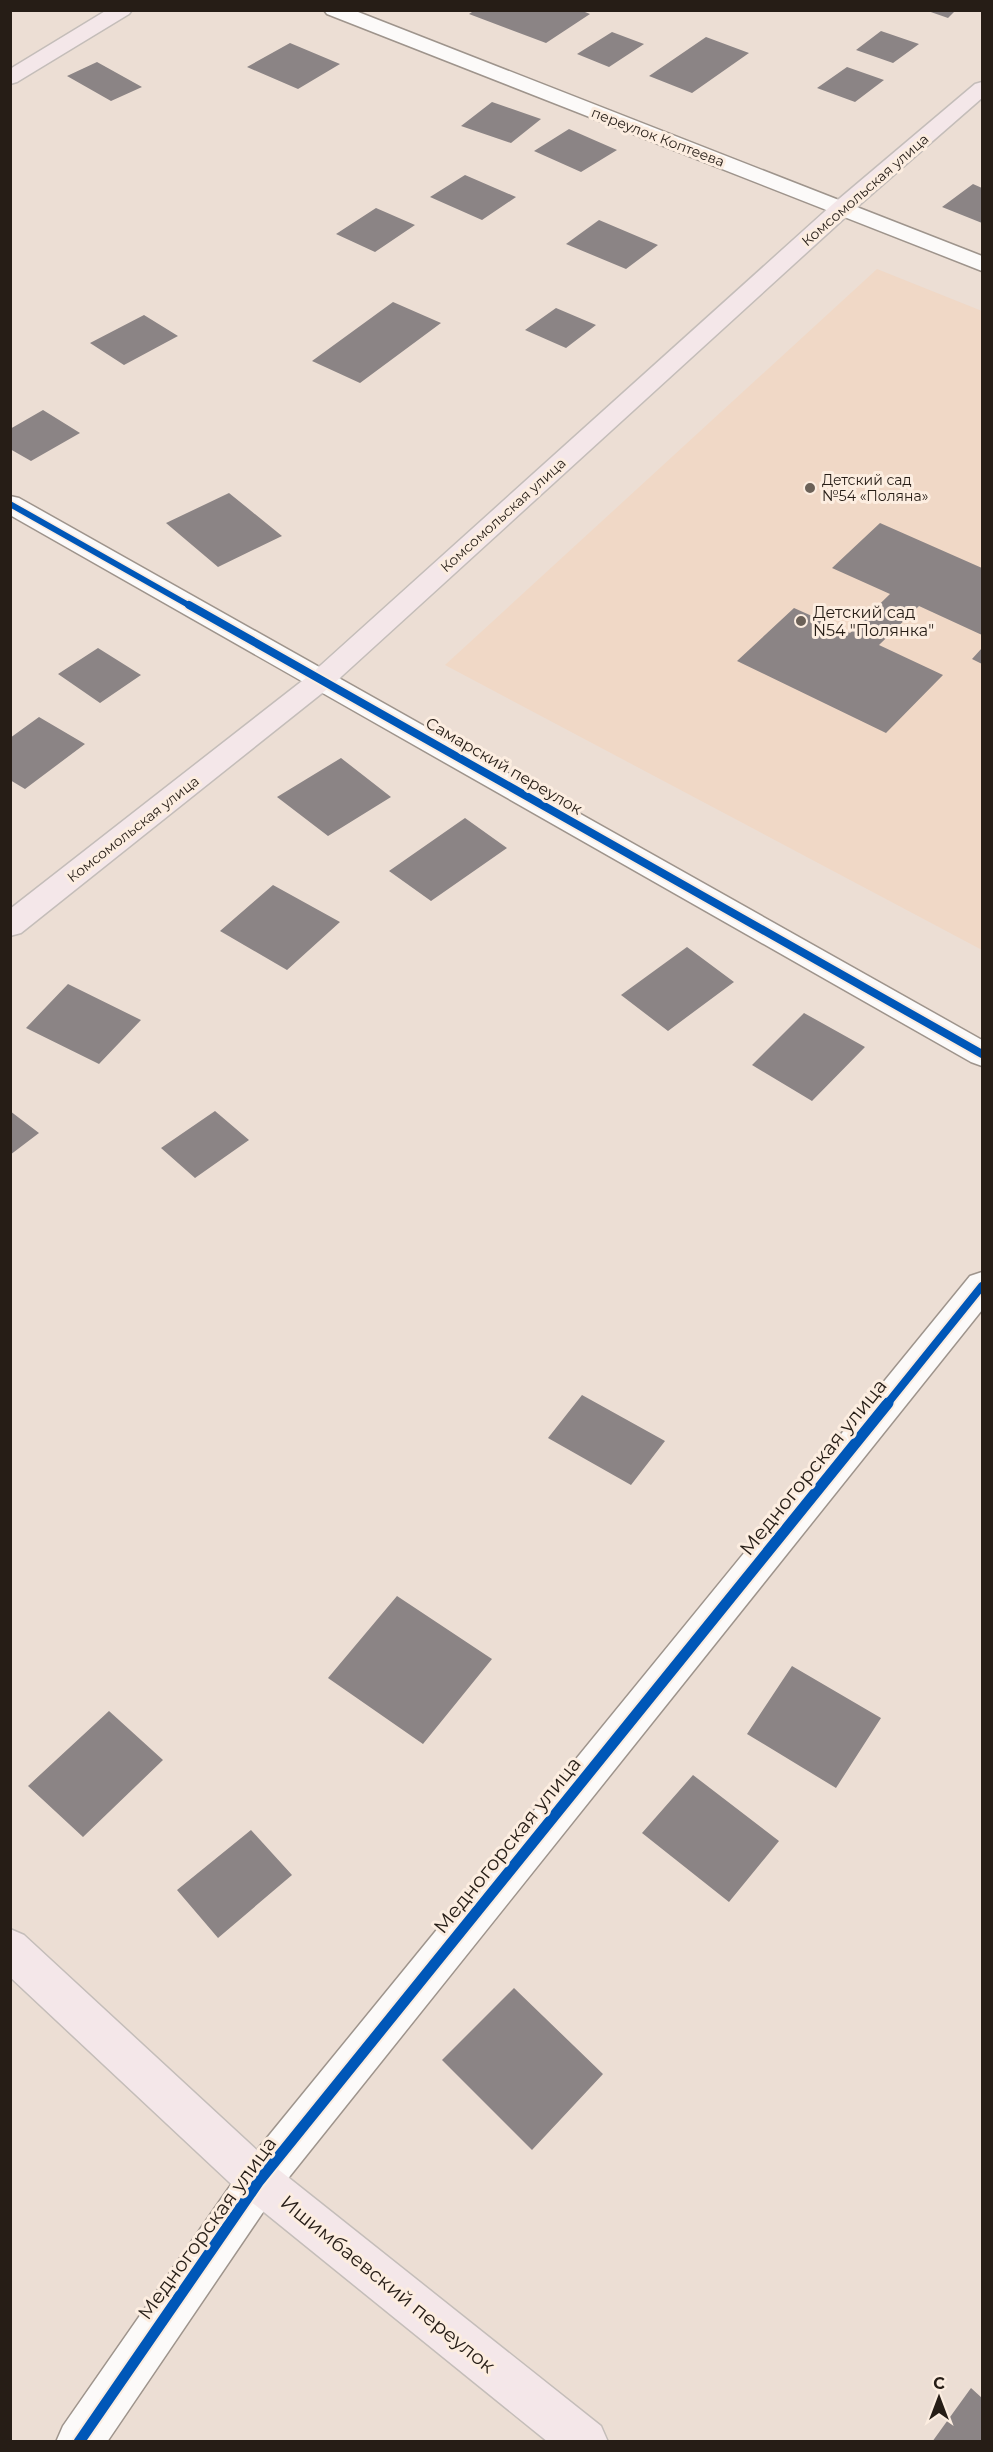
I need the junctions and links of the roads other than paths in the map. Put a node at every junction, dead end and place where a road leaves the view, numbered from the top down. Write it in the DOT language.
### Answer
graph roads {
  1 [pos="122,10"];
  2 [pos="334,10"];
  3 [pos="10,78"];
  4 [pos="982,88"];
  5 [pos="841,209"];
  6 [pos="982,264"];
  7 [pos="10,504"];
  8 [pos="321,680"];
  9 [pos="10,926"];
  10 [pos="982,1054"];
  11 [pos="982,1286"];
  12 [pos="10,1949"];
  13 [pos="259,2181"];
  14 [pos="79,2442"];
  15 [pos="585,2442"];
  1 -- 3 [label="main road"];
  2 -- 5 [label="street, переулок Коптеева"];
  4 -- 5 [label="main road, Комсомольская улица"];
  5 -- 6 [label="street, переулок Коптеева"];
  5 -- 8 [label="main road, Комсомольская улица"];
  7 -- 8 [label="street, Самарский переулок"];
  8 -- 9 [label="main road, Комсомольская улица"];
  8 -- 10 [label="street, Самарский переулок"];
  11 -- 13 [label="street, Медногорская улица"];
  12 -- 13 [label="main road, Ишимбаевский переулок"];
  13 -- 14 [label="street, Медногорская улица"];
  13 -- 15 [label="main road, Ишимбаевский переулок"];
}
